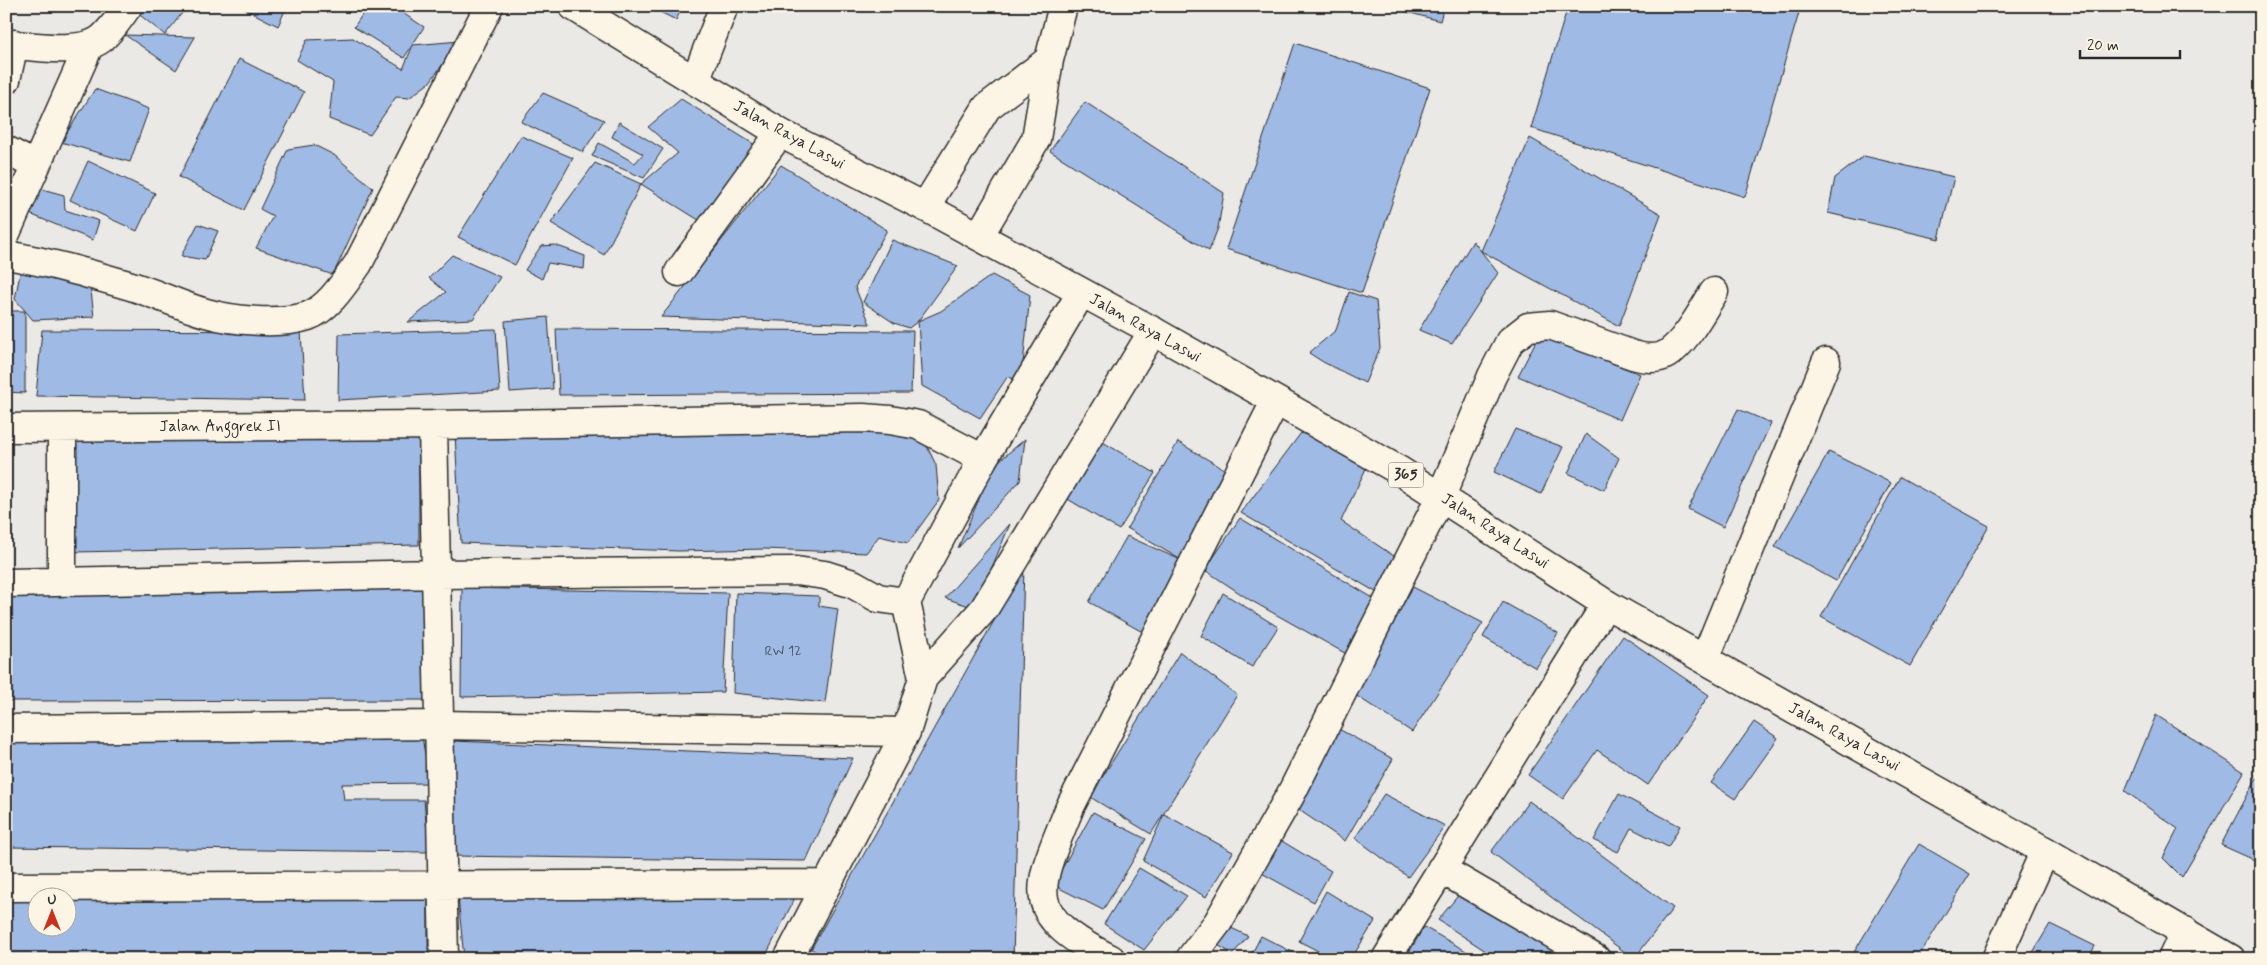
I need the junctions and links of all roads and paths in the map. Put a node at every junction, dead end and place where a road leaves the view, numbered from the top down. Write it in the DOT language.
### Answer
graph roads {
  1 [pos="128,6"];
  2 [pos="489,6"];
  3 [pos="573,6"];
  4 [pos="724,6"];
  5 [pos="1063,6"];
  6 [pos="10,44"];
  7 [pos="89,46"];
  8 [pos="1049,60"];
  9 [pos="6,80"];
  10 [pos="695,81"];
  11 [pos="780,133"];
  12 [pos="6,150"];
  13 [pos="36,166"];
  14 [pos="925,207"];
  15 [pos="6,233"];
  16 [pos="979,236"];
  17 [pos="6,254"];
  18 [pos="679,272"];
  19 [pos="1714,292"];
  20 [pos="1081,293"];
  21 [pos="1152,331"];
  22 [pos="1826,362"];
  23 [pos="1275,402"];
  24 [pos="433,425"];
  25 [pos="6,428"];
  26 [pos="62,428"];
  27 [pos="982,459"];
  28 [pos="1441,496"];
  29 [pos="436,574"];
  30 [pos="62,582"];
  31 [pos="6,583"];
  32 [pos="906,602"];
  33 [pos="1606,604"];
  34 [pos="1705,660"];
  35 [pos="923,678"];
  36 [pos="439,725"];
  37 [pos="6,729"];
  38 [pos="906,732"];
  39 [pos="2045,851"];
  40 [pos="1441,869"];
  41 [pos="826,884"];
  42 [pos="442,885"];
  43 [pos="6,888"];
  44 [pos="2185,931"];
  45 [pos="792,957"];
  46 [pos="444,959"];
  47 [pos="1110,959"];
  48 [pos="1190,959"];
  49 [pos="1386,959"];
  50 [pos="1596,959"];
  51 [pos="1996,959"];
  52 [pos="2172,959"];
  53 [pos="2231,959"];
  1 -- 7 [label="street"];
  2 -- 17 [label="street"];
  3 -- 10 [label="street, Jalan Raya Laswi / 365"];
  4 -- 10 [label="street"];
  5 -- 8 [label="street"];
  6 -- 7 [label="street"];
  6 -- 9 [label="street"];
  7 -- 13 [label="street"];
  8 -- 14 [label="street"];
  8 -- 16 [label="street"];
  10 -- 11 [label="street, Jalan Raya Laswi / 365"];
  11 -- 14 [label="street, Jalan Raya Laswi / 365"];
  11 -- 18 [label="street"];
  12 -- 13 [label="street"];
  13 -- 15 [label="street"];
  14 -- 16 [label="street, Jalan Raya Laswi / 365"];
  16 -- 20 [label="street, Jalan Raya Laswi / 365"];
  19 -- 28 [label="street"];
  20 -- 21 [label="street, Jalan Raya Laswi / 365"];
  20 -- 27 [label="street"];
  21 -- 23 [label="street, Jalan Raya Laswi / 365"];
  21 -- 35 [label="street"];
  22 -- 34 [label="street"];
  23 -- 28 [label="street, Jalan Raya Laswi / 365"];
  23 -- 47 [label="street"];
  24 -- 26 [label="street, Jalan Anggrek II"];
  24 -- 27 [label="street, Jalan Anggrek II"];
  24 -- 29 [label="street"];
  25 -- 26 [label="street, Jalan Anggrek II"];
  26 -- 30 [label="street"];
  27 -- 32 [label="street"];
  28 -- 33 [label="street, Jalan Raya Laswi / 365"];
  28 -- 48 [label="street"];
  29 -- 30 [label="street"];
  29 -- 32 [label="street"];
  29 -- 36 [label="street"];
  30 -- 31 [label="street"];
  32 -- 35 [label="street"];
  33 -- 34 [label="street, Jalan Raya Laswi / 365"];
  33 -- 40 [label="street"];
  34 -- 39 [label="street, Jalan Raya Laswi / 365"];
  35 -- 38 [label="street"];
  36 -- 37 [label="street"];
  36 -- 38 [label="street"];
  36 -- 42 [label="street"];
  38 -- 41 [label="street"];
  39 -- 44 [label="street, Jalan Raya Laswi / 365"];
  39 -- 51 [label="street"];
  40 -- 49 [label="street"];
  40 -- 50 [label="street"];
  41 -- 42 [label="street"];
  41 -- 45 [label="street"];
  42 -- 43 [label="street"];
  42 -- 46 [label="street"];
  44 -- 52 [label="street"];
  44 -- 53 [label="street, Jalan Raya Laswi / 365"];
}
